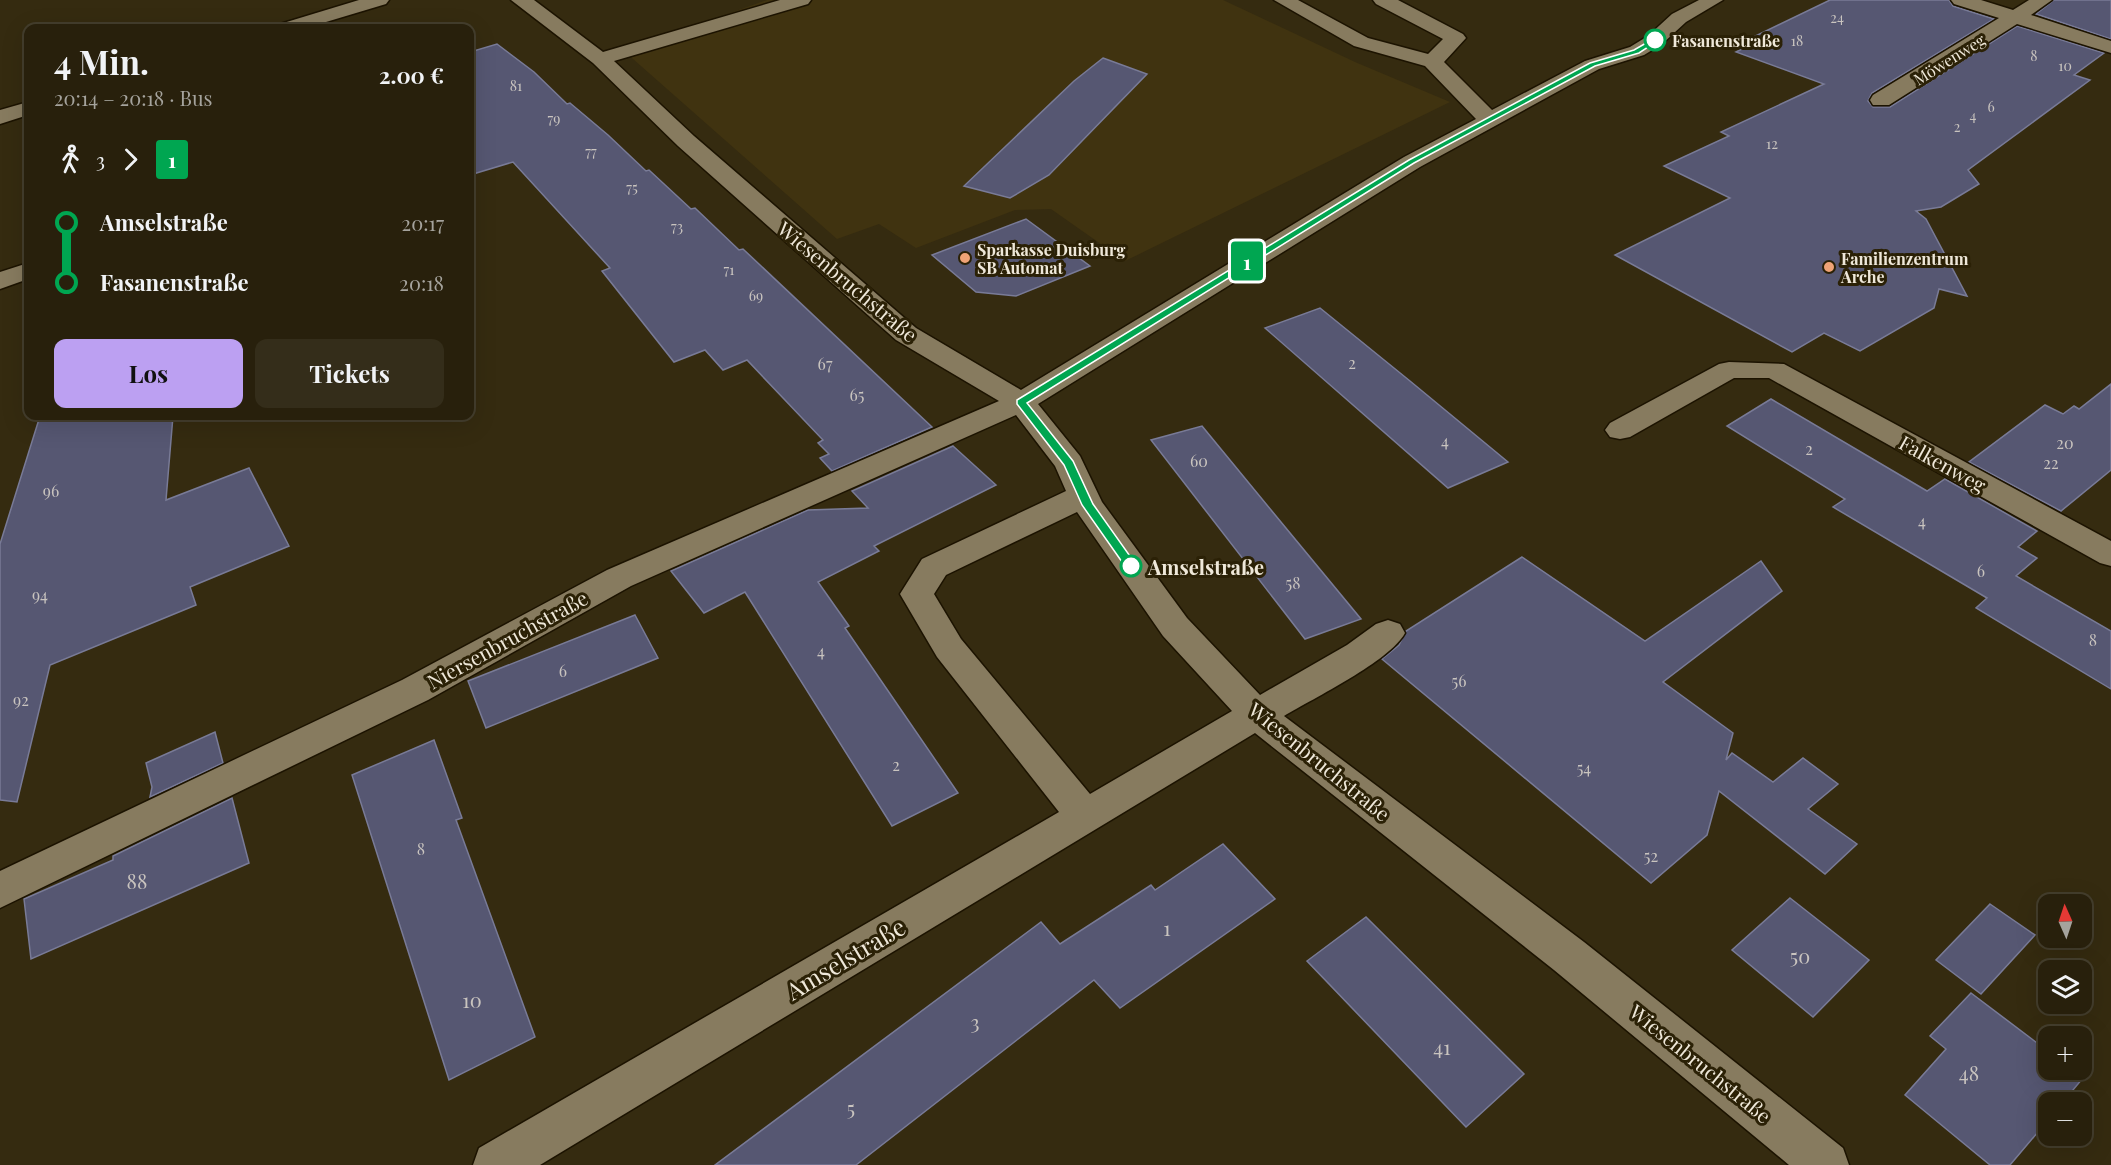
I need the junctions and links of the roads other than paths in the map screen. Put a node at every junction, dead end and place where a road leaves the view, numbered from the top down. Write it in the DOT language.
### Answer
graph roads {
  1 [pos="380,0"];
  2 [pos="521,0"];
  3 [pos="801,0"];
  4 [pos="1284,0"];
  5 [pos="1383,0"];
  6 [pos="1713,0"];
  7 [pos="1961,0"];
  8 [pos="2042,0"];
  9 [pos="2016,17"];
  10 [pos="300,24"];
  11 [pos="2111,47"];
  12 [pos="600,59"];
  13 [pos="1432,62"];
  14 [pos="1881,100"];
  15 [pos="24,109"];
  16 [pos="0,117"];
  17 [pos="1489,120"];
  18 [pos="24,273"];
  19 [pos="0,282"];
  20 [pos="1021,402"];
  21 [pos="1620,430"];
  22 [pos="1083,496"];
  23 [pos="2111,555"];
  24 [pos="1388,633"];
  25 [pos="1256,714"];
  26 [pos="1085,815"];
  27 [pos="0,890"];
  28 [pos="522,1158"];
  29 [pos="1826,1165"];
  1 -- 10 [label="street"];
  2 -- 12 [label="street, Wiesenbruchstraße"];
  3 -- 12 [label="street"];
  4 -- 13 [label="street"];
  5 -- 13 [label="street"];
  6 -- 17 [label="street"];
  7 -- 9 [label="street, Möwenweg"];
  8 -- 9 [label="street"];
  9 -- 11 [label="street, Möwenweg"];
  9 -- 14 [label="street, Möwenweg"];
  12 -- 20 [label="street, Wiesenbruchstraße"];
  13 -- 17 [label="street"];
  15 -- 16 [label="street"];
  17 -- 20 [label="street"];
  18 -- 19 [label="street"];
  20 -- 22 [label="street, Wiesenbruchstraße"];
  20 -- 27 [label="street, Niersenbruchstraße"];
  21 -- 23 [label="street, Falkenweg"];
  22 -- 25 [label="street, Wiesenbruchstraße"];
  22 -- 26 [label="street"];
  24 -- 25 [label="street, Amselstraße"];
  25 -- 26 [label="street, Amselstraße"];
  25 -- 29 [label="street, Wiesenbruchstraße"];
  26 -- 28 [label="street, Amselstraße"];
}
